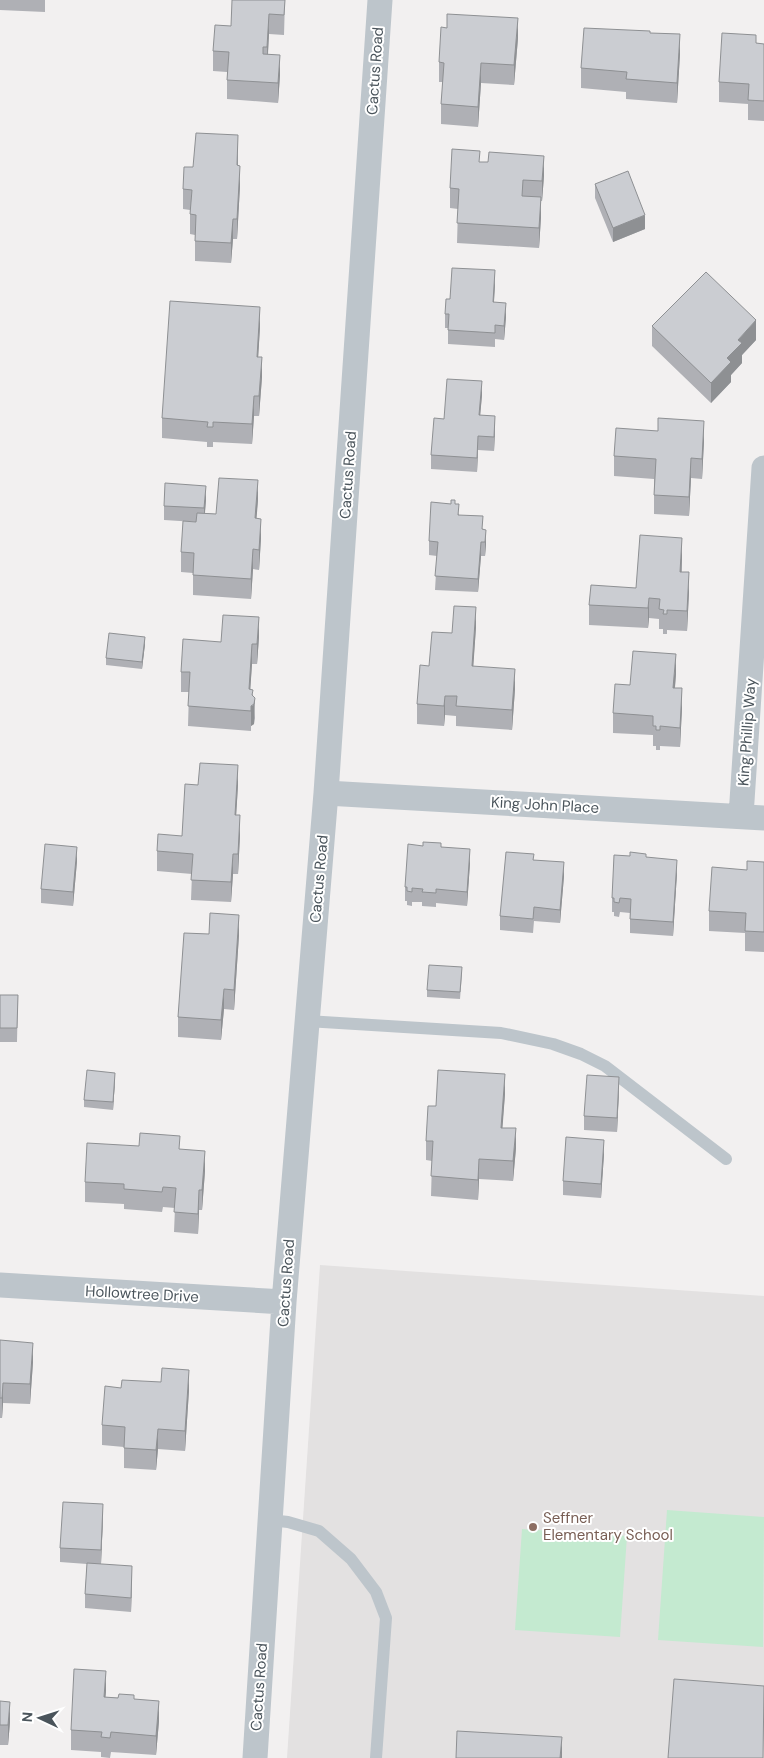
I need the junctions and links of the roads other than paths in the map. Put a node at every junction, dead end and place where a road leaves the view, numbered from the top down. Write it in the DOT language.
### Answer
graph roads {
  1 [pos="380,0"];
  2 [pos="764,468"];
  3 [pos="326,793"];
  4 [pos="753,817"];
  5 [pos="307,1021"];
  6 [pos="726,1159"];
  7 [pos="0,1286"];
  8 [pos="284,1302"];
  9 [pos="270,1520"];
  10 [pos="255,1758"];
  11 [pos="376,1758"];
  1 -- 3 [label="street, Cactus Road"];
  2 -- 4 [label="street, King Phillip Way"];
  3 -- 4 [label="street, King John Place"];
  3 -- 5 [label="street, Cactus Road"];
  5 -- 6 [label="lane"];
  5 -- 8 [label="street, Cactus Road"];
  7 -- 8 [label="street, Hollowtree Drive"];
  8 -- 9 [label="street, Cactus Road"];
  9 -- 10 [label="street, Cactus Road"];
  9 -- 11 [label="lane"];
}
